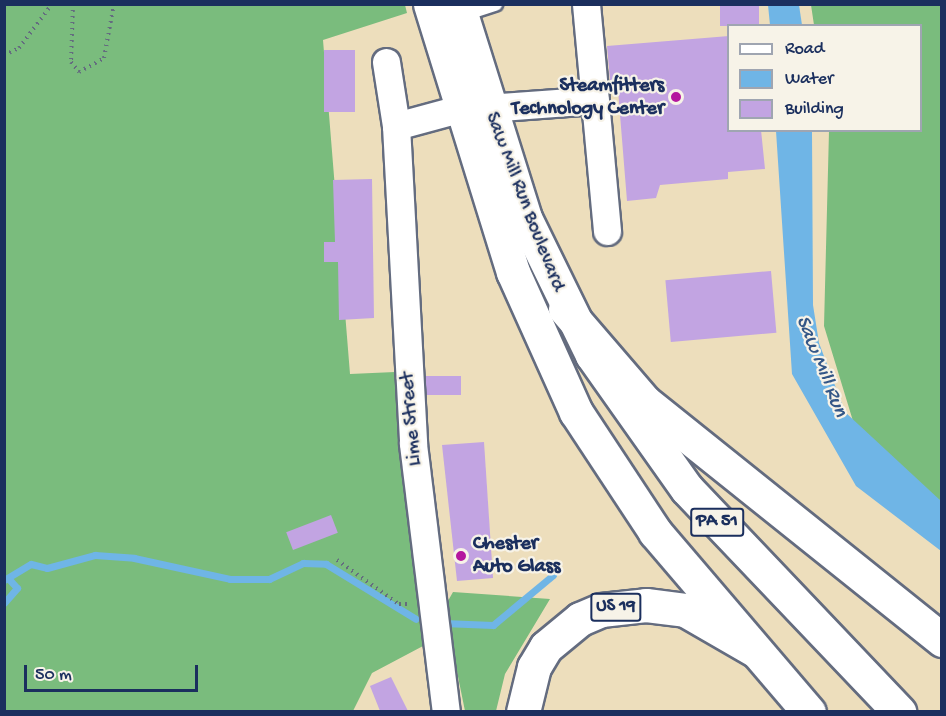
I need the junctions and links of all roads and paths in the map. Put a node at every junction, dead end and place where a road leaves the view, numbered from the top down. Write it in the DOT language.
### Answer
graph roads {
  1 [pos="52,4"];
  2 [pos="73,4"];
  3 [pos="114,4"];
  4 [pos="430,4"];
  5 [pos="495,4"];
  6 [pos="586,4"];
  7 [pos="460,10"];
  8 [pos="4,55"];
  9 [pos="386,62"];
  10 [pos="595,100"];
  11 [pos="473,108"];
  12 [pos="396,126"];
  13 [pos="607,231"];
  14 [pos="565,309"];
  15 [pos="337,560"];
  16 [pos="430,603"];
  17 [pos="942,640"];
  18 [pos="756,651"];
  19 [pos="446,711"];
  20 [pos="523,711"];
  21 [pos="809,711"];
  22 [pos="899,711"];
  1 -- 8 [label="path"];
  2 -- 3 [label="path"];
  4 -- 11 [label="highway, Saw Mill Run Boulevard"];
  5 -- 7 [label="lane"];
  6 -- 10 [label="street"];
  7 -- 11 [label="highway, Saw Mill Run Boulevard"];
  9 -- 12 [label="street, Lime Street"];
  10 -- 11 [label="street"];
  10 -- 13 [label="street"];
  11 -- 12 [label="street"];
  11 -- 14 [label="highway, Saw Mill Run Boulevard"];
  11 -- 18 [label="highway, Saw Mill Run Boulevard"];
  12 -- 16 [label="street, Lime Street"];
  14 -- 17 [label="highway"];
  14 -- 22 [label="highway, Saw Mill Run Boulevard / PA 51"];
  15 -- 16 [label="path"];
  16 -- 19 [label="street, Lime Street"];
  18 -- 20 [label="highway, US 19"];
  18 -- 21 [label="highway, Saw Mill Run Boulevard / US 19"];
}
